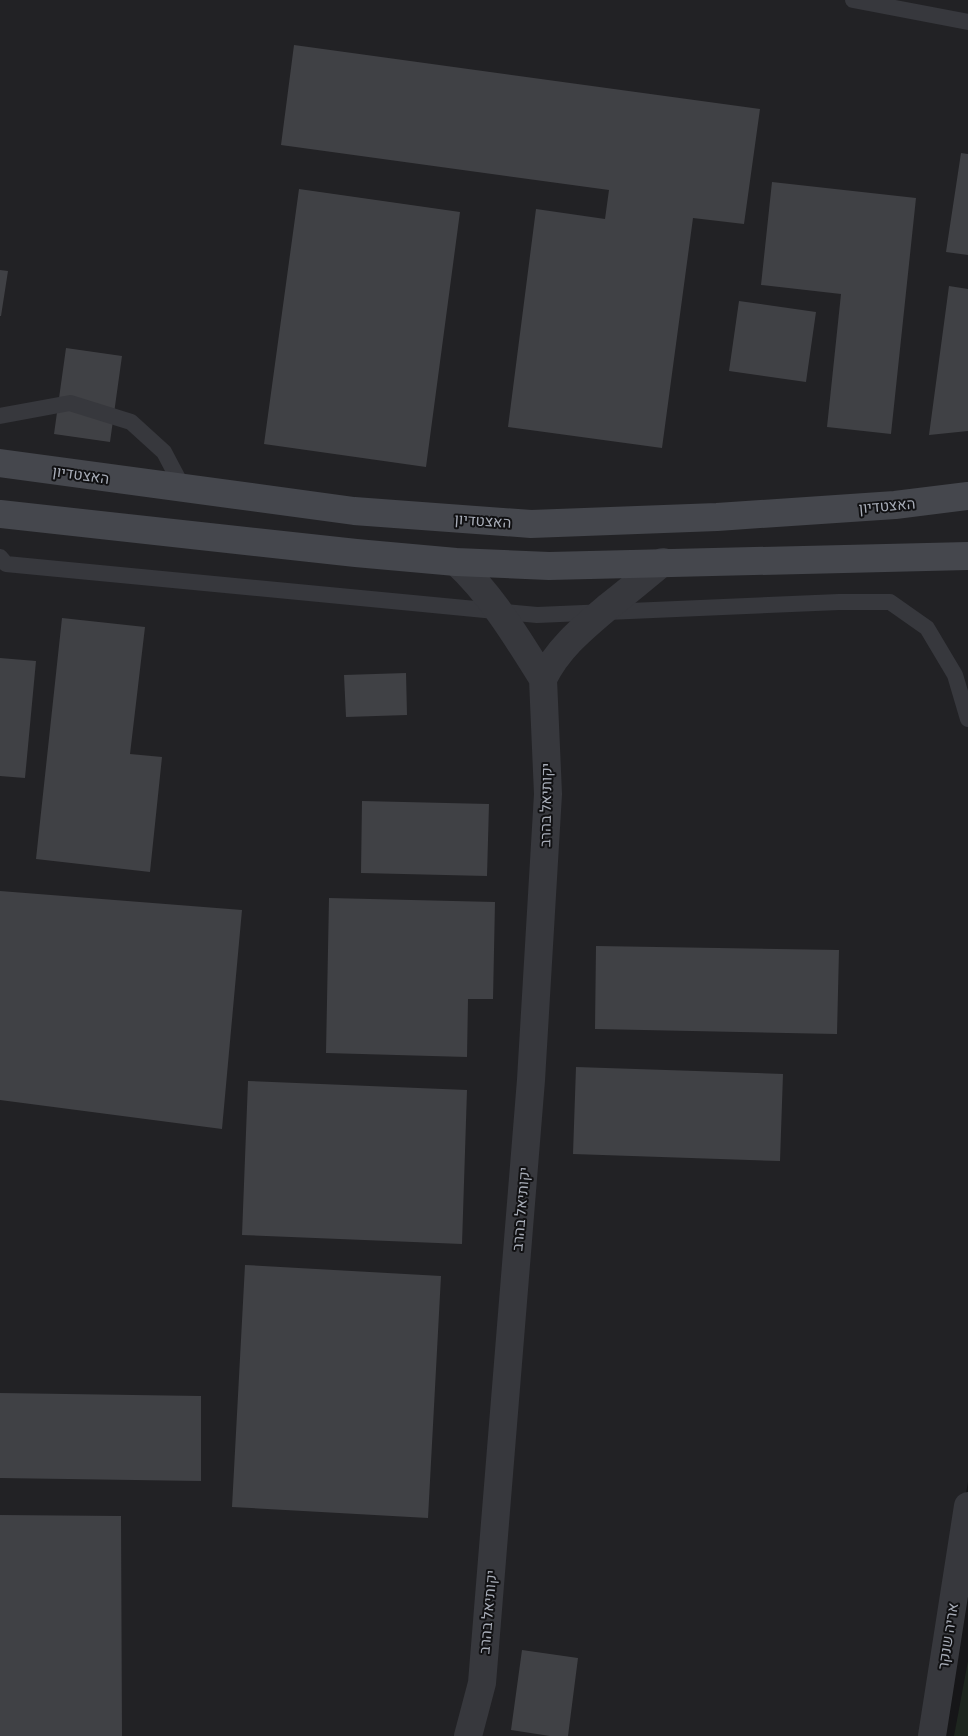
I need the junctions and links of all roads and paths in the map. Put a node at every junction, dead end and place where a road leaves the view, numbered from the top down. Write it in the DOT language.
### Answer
graph roads {
  1 [pos="854,0"];
  2 [pos="968,22"];
  3 [pos="0,416"];
  4 [pos="0,463"];
  5 [pos="183,488"];
  6 [pos="968,496"];
  7 [pos="0,514"];
  8 [pos="0,557"];
  9 [pos="964,558"];
  10 [pos="456,562"];
  11 [pos="663,562"];
  12 [pos="497,611"];
  13 [pos="604,611"];
  14 [pos="543,679"];
  15 [pos="968,719"];
  16 [pos="968,1506"];
  17 [pos="468,1736"];
  18 [pos="932,1736"];
  1 -- 2 [label="lane"];
  3 -- 5 [label="lane"];
  4 -- 5 [label="main road, האצטדיון"];
  5 -- 6 [label="main road, האצטדיון"];
  7 -- 10 [label="main road"];
  8 -- 12 [label="lane"];
  9 -- 11 [label="main road"];
  10 -- 11 [label="main road"];
  10 -- 12 [label="street"];
  11 -- 13 [label="street"];
  12 -- 13 [label="lane"];
  12 -- 14 [label="street"];
  13 -- 14 [label="street"];
  13 -- 15 [label="lane"];
  14 -- 17 [label="street, יקותיאל בהרב"];
  16 -- 18 [label="street, אריה שנקר"];
}
